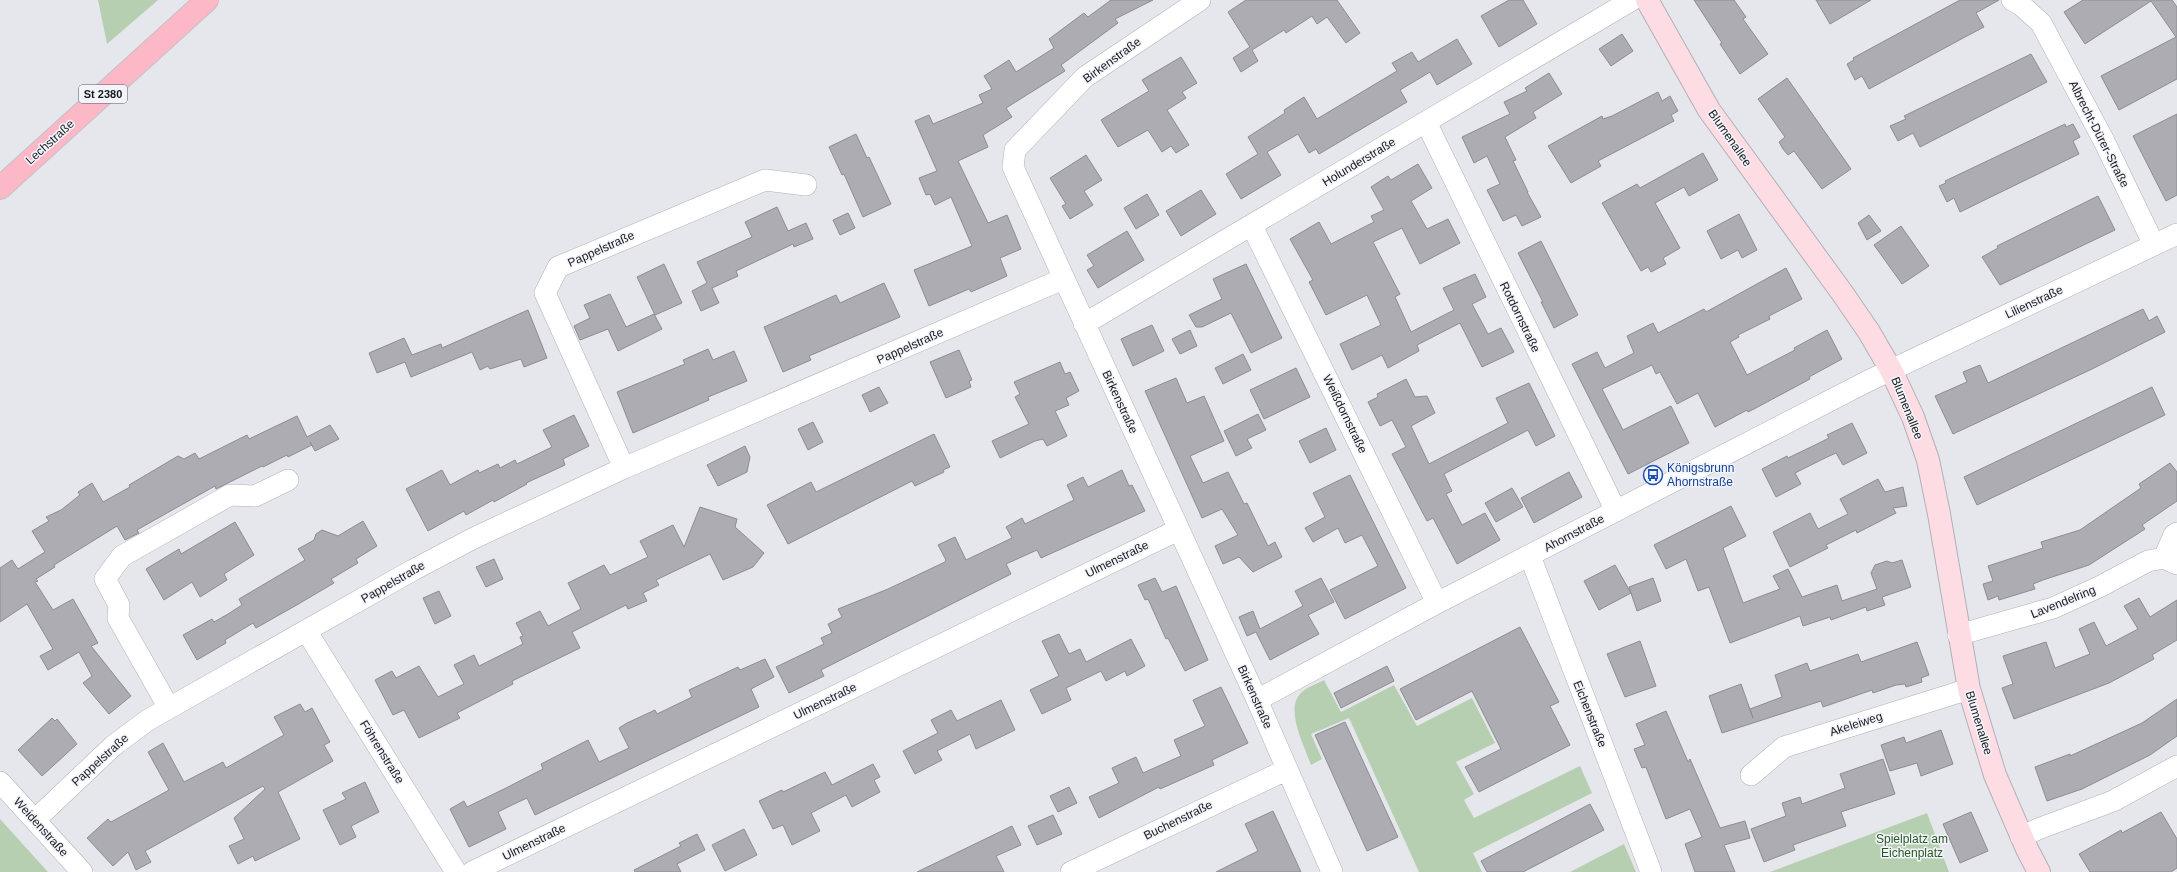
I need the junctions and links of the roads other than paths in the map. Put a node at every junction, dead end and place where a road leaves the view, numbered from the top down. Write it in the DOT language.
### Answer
graph roads {
  1 [pos="207,0"];
  2 [pos="1200,0"];
  3 [pos="1632,0"];
  4 [pos="1648,0"];
  5 [pos="2012,0"];
  6 [pos="2037,0"];
  7 [pos="2041,23"];
  8 [pos="1426,122"];
  9 [pos="806,185"];
  10 [pos="0,188"];
  11 [pos="1252,226"];
  12 [pos="2177,234"];
  13 [pos="2154,245"];
  14 [pos="1063,278"];
  15 [pos="1084,324"];
  16 [pos="1892,370"];
  17 [pos="624,468"];
  18 [pos="288,480"];
  19 [pos="1616,511"];
  20 [pos="1178,530"];
  21 [pos="2177,533"];
  22 [pos="1530,556"];
  23 [pos="2171,561"];
  24 [pos="1437,604"];
  25 [pos="307,632"];
  26 [pos="1958,635"];
  27 [pos="1969,689"];
  28 [pos="1257,700"];
  29 [pos="169,708"];
  30 [pos="2177,766"];
  31 [pos="1286,770"];
  32 [pos="1751,775"];
  33 [pos="0,782"];
  34 [pos="35,820"];
  35 [pos="2022,837"];
  36 [pos="82,872"];
  37 [pos="456,872"];
  38 [pos="472,872"];
  39 [pos="1071,872"];
  40 [pos="1332,872"];
  41 [pos="1651,872"];
  42 [pos="2039,872"];
  1 -- 10 [label="main road, Lechstraße / St 2380"];
  2 -- 14 [label="street, Birkenstraße"];
  3 -- 8 [label="street, Holunderstraße"];
  4 -- 16 [label="street, Blumenallee"];
  5 -- 7 [label="street, Albrecht-Dürer-Straße"];
  6 -- 7 [label="street, Albrecht-Dürer-Straße"];
  7 -- 13 [label="street, Albrecht-Dürer-Straße"];
  8 -- 11 [label="street, Holunderstraße"];
  8 -- 19 [label="street, Rotdornstraße"];
  9 -- 17 [label="street, Pappelstraße"];
  11 -- 15 [label="street, Holunderstraße"];
  11 -- 24 [label="street, Weißdornstraße"];
  12 -- 13 [label="street, Lilienstraße"];
  13 -- 16 [label="street, Lilienstraße"];
  14 -- 15 [label="street, Birkenstraße"];
  14 -- 17 [label="street, Pappelstraße"];
  15 -- 20 [label="street, Birkenstraße"];
  16 -- 19 [label="street, Ahornstraße"];
  16 -- 26 [label="street, Blumenallee"];
  17 -- 25 [label="street, Pappelstraße"];
  18 -- 29 [label="street"];
  19 -- 22 [label="street, Ahornstraße"];
  20 -- 28 [label="street, Birkenstraße"];
  20 -- 38 [label="street, Ulmenstraße"];
  21 -- 23 [label="street, Lavendelring"];
  22 -- 24 [label="street, Ahornstraße"];
  22 -- 41 [label="street, Eichenstraße"];
  23 -- 26 [label="street, Lavendelring"];
  24 -- 28 [label="street, Ahornstraße"];
  25 -- 29 [label="street, Pappelstraße"];
  25 -- 37 [label="street, Föhrenstraße"];
  26 -- 27 [label="street, Blumenallee"];
  27 -- 32 [label="street, Akeleiweg"];
  27 -- 35 [label="street, Blumenallee"];
  28 -- 31 [label="street, Birkenstraße"];
  29 -- 34 [label="street, Pappelstraße"];
  30 -- 35 [label="street"];
  31 -- 39 [label="street, Buchenstraße"];
  31 -- 40 [label="street, Birkenstraße"];
  33 -- 34 [label="street, Weidenstraße"];
  34 -- 36 [label="street, Weidenstraße"];
  35 -- 42 [label="street, Blumenallee"];
}
